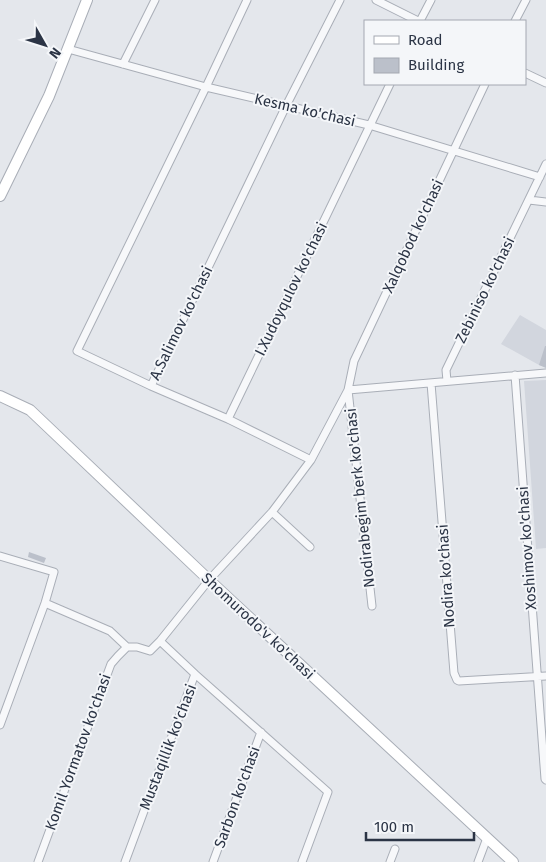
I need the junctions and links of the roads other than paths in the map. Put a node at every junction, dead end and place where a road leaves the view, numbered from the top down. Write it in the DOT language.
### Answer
graph roads {
  1 [pos="87,0"];
  2 [pos="155,0"];
  3 [pos="247,0"];
  4 [pos="340,0"];
  5 [pos="376,0"];
  6 [pos="430,0"];
  7 [pos="526,0"];
  8 [pos="417,20"];
  9 [pos="420,20"];
  10 [pos="516,20"];
  11 [pos="68,49"];
  12 [pos="123,64"];
  13 [pos="526,74"];
  14 [pos="546,84"];
  15 [pos="389,85"];
  16 [pos="485,85"];
  17 [pos="206,87"];
  18 [pos="286,106"];
  19 [pos="369,125"];
  20 [pos="454,150"];
  21 [pos="546,164"];
  22 [pos="540,176"];
  23 [pos="0,196"];
  24 [pos="529,200"];
  25 [pos="546,202"];
  26 [pos="546,373"];
  27 [pos="515,376"];
  28 [pos="447,381"];
  29 [pos="431,383"];
  30 [pos="151,386"];
  31 [pos="348,390"];
  32 [pos="0,396"];
  33 [pos="228,419"];
  34 [pos="311,460"];
  35 [pos="272,512"];
  36 [pos="310,547"];
  37 [pos="0,556"];
  38 [pos="209,580"];
  39 [pos="45,603"];
  40 [pos="372,606"];
  41 [pos="160,641"];
  42 [pos="127,647"];
  43 [pos="195,674"];
  44 [pos="546,676"];
  45 [pos="537,677"];
  46 [pos="0,725"];
  47 [pos="261,732"];
  48 [pos="546,780"];
  49 [pos="487,838"];
  50 [pos="395,849"];
  51 [pos="38,862"];
  52 [pos="125,862"];
  53 [pos="213,862"];
  54 [pos="302,862"];
  55 [pos="390,862"];
  56 [pos="478,862"];
  57 [pos="513,862"];
  1 -- 11 [label="street"];
  2 -- 12 [label="street"];
  3 -- 17 [label="street, A.Salimov ko'chasi"];
  4 -- 18 [label="street, A.Salimov ko'chasi"];
  5 -- 8 [label="street"];
  6 -- 9 [label="street"];
  7 -- 10 [label="street"];
  11 -- 12 [label="street, Kesma ko'chasi"];
  11 -- 23 [label="street"];
  12 -- 17 [label="street, Kesma ko'chasi"];
  13 -- 14 [label="street"];
  15 -- 19 [label="street, I.Xudoyqulov ko'chasi"];
  16 -- 20 [label="street, Xalqobod ko'chasi"];
  17 -- 18 [label="street, Kesma ko'chasi"];
  17 -- 30 [label="street, A.Salimov ko'chasi"];
  18 -- 19 [label="street, Kesma ko'chasi"];
  18 -- 30 [label="street, A.Salimov ko'chasi"];
  19 -- 20 [label="street, Kesma ko'chasi"];
  19 -- 33 [label="street, I.Xudoyqulov ko'chasi"];
  20 -- 22 [label="street, Kesma ko'chasi"];
  20 -- 31 [label="street, Xalqobod ko'chasi"];
  21 -- 22 [label="street, Zebiniso ko'chasi"];
  22 -- 24 [label="street, Zebiniso ko'chasi"];
  24 -- 25 [label="street"];
  24 -- 28 [label="street, Zebiniso ko'chasi"];
  26 -- 27 [label="street"];
  27 -- 28 [label="street"];
  27 -- 45 [label="street, Xoshimov ko'chasi"];
  28 -- 29 [label="street"];
  29 -- 31 [label="street"];
  29 -- 45 [label="street, Nodira ko'chasi"];
  30 -- 33 [label="street"];
  31 -- 34 [label="street"];
  31 -- 40 [label="street, Nodirabegim berk ko'chasi"];
  32 -- 38 [label="street, Shomurodo'v ko'chasi"];
  33 -- 34 [label="street"];
  34 -- 35 [label="street"];
  35 -- 36 [label="street"];
  35 -- 38 [label="street"];
  37 -- 39 [label="street"];
  38 -- 41 [label="street"];
  38 -- 49 [label="street, Shomurodo'v ko'chasi"];
  39 -- 42 [label="street"];
  39 -- 46 [label="street"];
  41 -- 42 [label="street"];
  41 -- 43 [label="street, Mustaqillik ko'chasi"];
  42 -- 51 [label="street, Komil Yormatov ko'chasi"];
  43 -- 47 [label="street, Sarbon ko'chasi"];
  43 -- 52 [label="street, Mustaqillik ko'chasi"];
  44 -- 45 [label="street, Nodira ko'chasi"];
  45 -- 48 [label="street, Xoshimov ko'chasi"];
  47 -- 53 [label="street, Sarbon ko'chasi"];
  47 -- 54 [label="street, Sarbon ko'chasi"];
  49 -- 56 [label="street"];
  49 -- 57 [label="street, Shomurodo'v ko'chasi"];
  50 -- 55 [label="street"];
}
